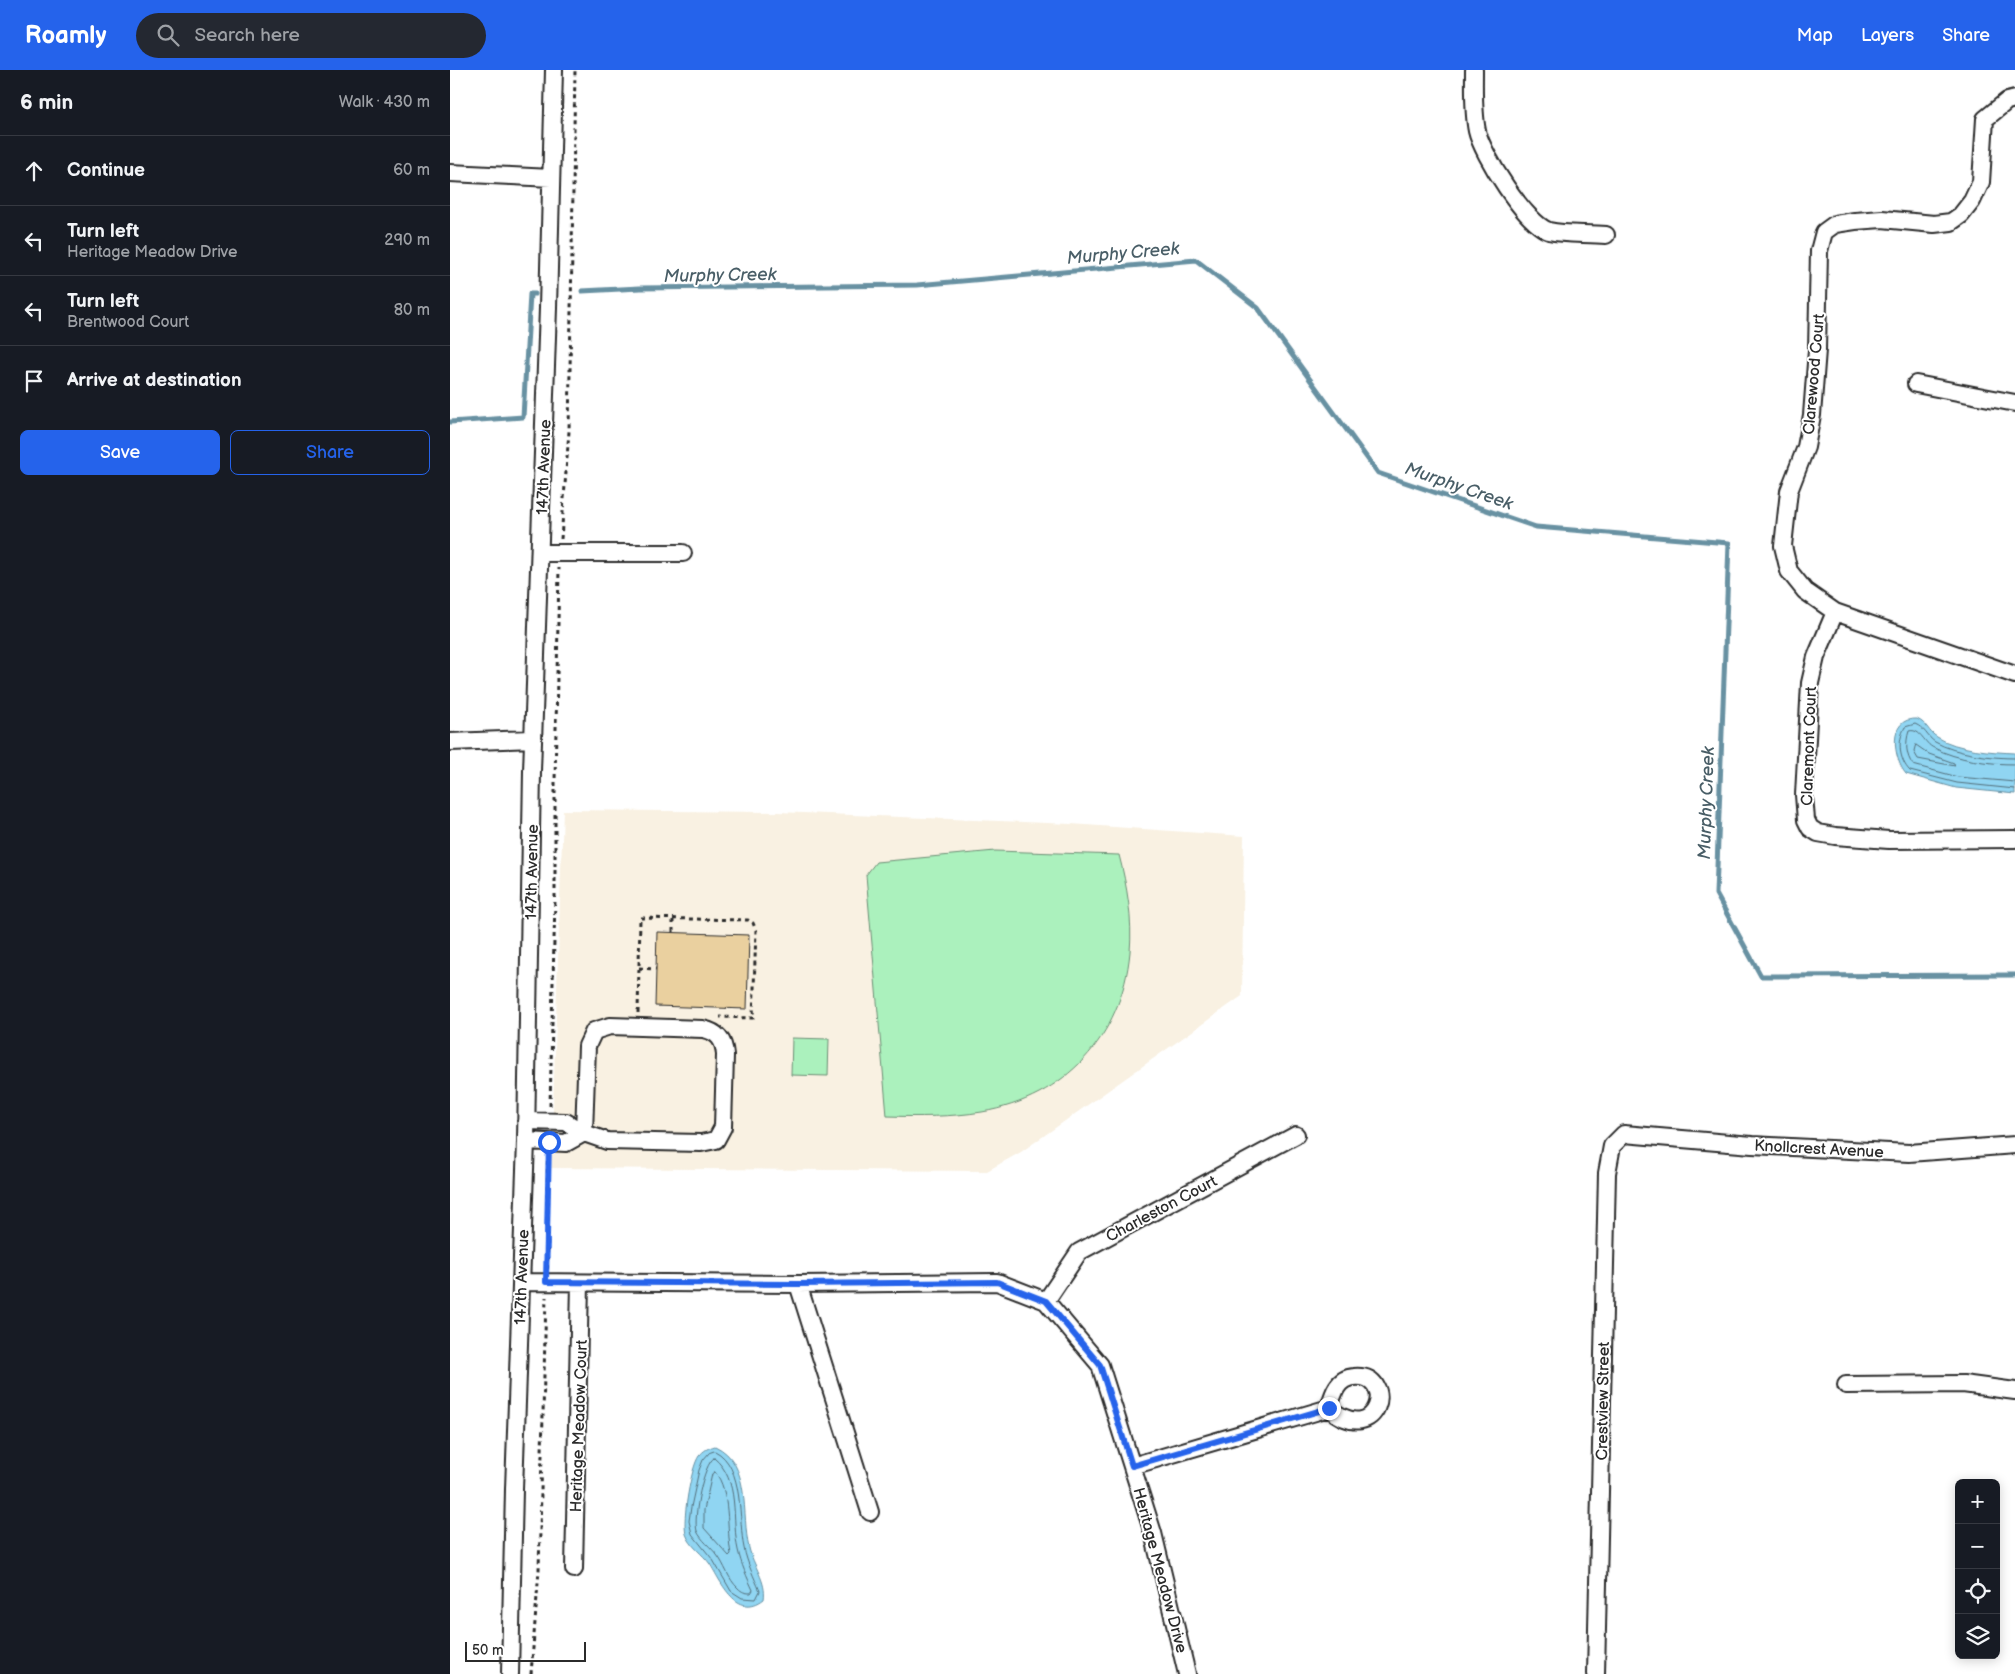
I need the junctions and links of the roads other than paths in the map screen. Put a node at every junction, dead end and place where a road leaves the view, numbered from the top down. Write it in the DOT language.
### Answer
graph roads {
  1 [pos="554,70"];
  2 [pos="1474,70"];
  3 [pos="2015,98"];
  4 [pos="450,173"];
  5 [pos="551,178"];
  6 [pos="1606,235"];
  7 [pos="1916,384"];
  8 [pos="2015,403"];
  9 [pos="683,553"];
  10 [pos="540,554"];
  11 [pos="1835,612"];
  12 [pos="2015,675"];
  13 [pos="534,739"];
  14 [pos="450,742"];
  15 [pos="2015,839"];
  16 [pos="526,1121"];
  17 [pos="584,1133"];
  18 [pos="1624,1134"];
  19 [pos="1296,1135"];
  20 [pos="526,1141"];
  21 [pos="2015,1145"];
  22 [pos="520,1282"];
  23 [pos="580,1283"];
  24 [pos="798,1284"];
  25 [pos="1046,1301"];
  26 [pos="1846,1385"];
  27 [pos="2015,1391"];
  28 [pos="1329,1408"];
  29 [pos="1132,1466"];
  30 [pos="870,1512"];
  31 [pos="574,1568"];
  32 [pos="510,1674"];
  33 [pos="1188,1674"];
  34 [pos="1596,1674"];
  1 -- 5 [label="street, 147th Avenue"];
  2 -- 6 [label="street"];
  3 -- 11 [label="street, Clarewood Court"];
  4 -- 5 [label="street"];
  5 -- 10 [label="street, 147th Avenue"];
  7 -- 8 [label="street"];
  9 -- 10 [label="street"];
  10 -- 13 [label="street, 147th Avenue"];
  11 -- 12 [label="street, Clarewood Court"];
  11 -- 15 [label="street, Claremont Court"];
  13 -- 14 [label="street"];
  13 -- 16 [label="street, 147th Avenue"];
  16 -- 17 [label="street"];
  16 -- 20 [label="street, 147th Avenue"];
  17 -- 17 [label="street"];
  17 -- 20 [label="street"];
  18 -- 21 [label="street, Knollcrest Avenue"];
  18 -- 34 [label="street, Crestview Street"];
  19 -- 25 [label="street, Charleston Court"];
  20 -- 22 [label="street, 147th Avenue"];
  22 -- 23 [label="street, Heritage Meadow Drive"];
  22 -- 32 [label="street, 147th Avenue"];
  23 -- 24 [label="street, Heritage Meadow Drive"];
  23 -- 31 [label="street, Heritage Meadow Court"];
  24 -- 25 [label="street, Heritage Meadow Drive"];
  24 -- 30 [label="street"];
  25 -- 29 [label="street, Heritage Meadow Drive"];
  26 -- 27 [label="street"];
  28 -- 29 [label="street"];
  29 -- 33 [label="street, Heritage Meadow Drive"];
}
